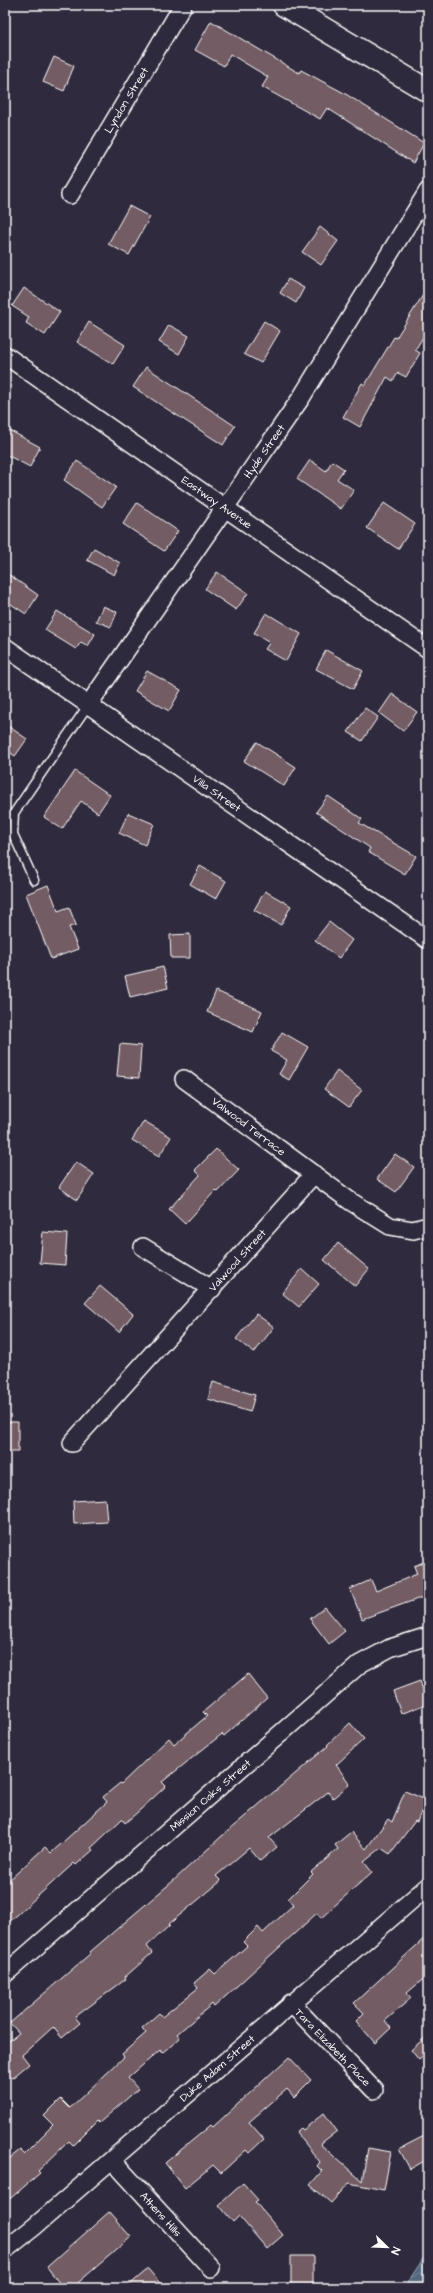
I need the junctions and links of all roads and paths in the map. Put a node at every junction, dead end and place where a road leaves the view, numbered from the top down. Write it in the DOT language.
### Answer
graph roads {
  1 [pos="182,5"];
  2 [pos="284,5"];
  3 [pos="428,91"];
  4 [pos="428,191"];
  5 [pos="70,195"];
  6 [pos="5,355"];
  7 [pos="225,507"];
  8 [pos="5,647"];
  9 [pos="428,649"];
  10 [pos="89,704"];
  11 [pos="34,880"];
  12 [pos="428,940"];
  13 [pos="184,1079"];
  14 [pos="314,1174"];
  15 [pos="428,1226"];
  16 [pos="143,1247"];
  17 [pos="212,1289"];
  18 [pos="72,1443"];
  19 [pos="428,1636"];
  20 [pos="428,1886"];
  21 [pos="5,1974"];
  22 [pos="291,2003"];
  23 [pos="374,2090"];
  24 [pos="112,2160"];
  25 [pos="5,2250"];
  26 [pos="211,2268"];
  1 -- 5 [label="street, Lyndon Street"];
  2 -- 3 [label="street"];
  4 -- 7 [label="street, Hyde Street"];
  6 -- 7 [label="street, Eastway Avenue"];
  7 -- 9 [label="street, Eastway Avenue"];
  7 -- 10 [label="street, Hyde Street"];
  8 -- 10 [label="street, Villa Street"];
  10 -- 11 [label="lane"];
  10 -- 12 [label="street, Villa Street"];
  13 -- 14 [label="street, Valwood Terrace"];
  14 -- 15 [label="street"];
  14 -- 17 [label="street, Valwood Street"];
  16 -- 17 [label="street"];
  17 -- 18 [label="street, Valwood Street"];
  19 -- 21 [label="street, Mission Oaks Street"];
  20 -- 22 [label="street, Duke Adam Street"];
  22 -- 23 [label="street, Tara Elizabeth Place"];
  22 -- 24 [label="street, Duke Adam Street"];
  24 -- 25 [label="street, Duke Adam Street"];
  24 -- 26 [label="street, Athens Hills"];
}
